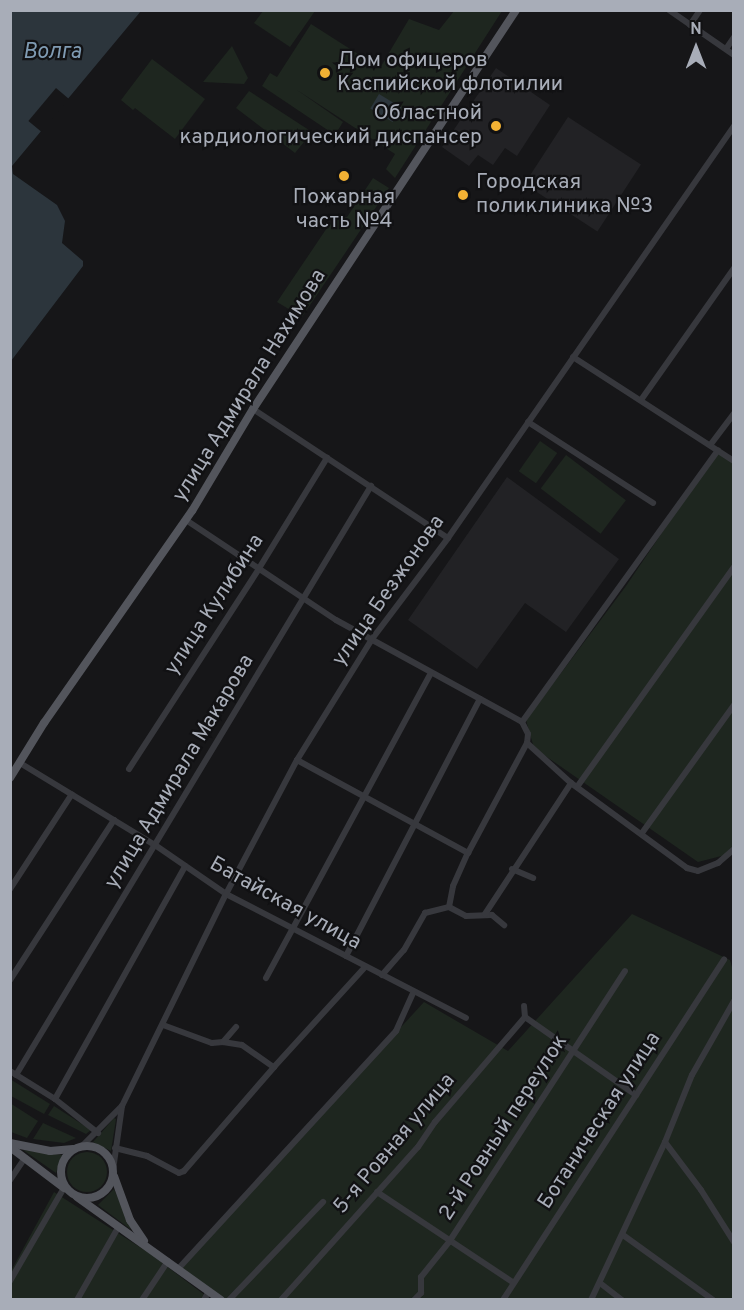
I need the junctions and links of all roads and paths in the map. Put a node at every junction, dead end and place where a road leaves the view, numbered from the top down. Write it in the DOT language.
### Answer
graph roads {
  1 [pos="516,10"];
  2 [pos="669,10"];
  3 [pos="700,10"];
  4 [pos="690,25"];
  5 [pos="734,38"];
  6 [pos="726,49"];
  7 [pos="734,55"];
  8 [pos="734,126"];
  9 [pos="734,268"];
  10 [pos="573,357"];
  11 [pos="641,400"];
  12 [pos="253,409"];
  13 [pos="734,413"];
  14 [pos="528,422"];
  15 [pos="711,444"];
  16 [pos="718,450"];
  17 [pos="327,458"];
  18 [pos="734,460"];
  19 [pos="371,486"];
  20 [pos="653,503"];
  21 [pos="186,520"];
  22 [pos="448,538"];
  23 [pos="734,567"];
  24 [pos="258,570"];
  25 [pos="305,599"];
  26 [pos="372,639"];
  27 [pos="431,673"];
  28 [pos="480,699"];
  29 [pos="734,705"];
  30 [pos="522,722"];
  31 [pos="527,743"];
  32 [pos="297,760"];
  33 [pos="20,763"];
  34 [pos="129,768"];
  35 [pos="10,778"];
  36 [pos="574,785"];
  37 [pos="72,794"];
  38 [pos="364,797"];
  39 [pos="114,820"];
  40 [pos="414,823"];
  41 [pos="642,833"];
  42 [pos="155,845"];
  43 [pos="734,849"];
  44 [pos="468,853"];
  45 [pos="185,866"];
  46 [pos="512,869"];
  47 [pos="533,878"];
  48 [pos="10,889"];
  49 [pos="226,894"];
  50 [pos="449,907"];
  51 [pos="485,914"];
  52 [pos="504,925"];
  53 [pos="293,929"];
  54 [pos="346,956"];
  55 [pos="724,960"];
  56 [pos="365,967"];
  57 [pos="625,971"];
  58 [pos="382,975"];
  59 [pos="266,978"];
  60 [pos="10,980"];
  61 [pos="413,993"];
  62 [pos="734,1002"];
  63 [pos="524,1006"];
  64 [pos="525,1017"];
  65 [pos="466,1018"];
  66 [pos="163,1025"];
  67 [pos="236,1027"];
  68 [pos="224,1042"];
  69 [pos="573,1052"];
  70 [pos="274,1067"];
  71 [pos="13,1073"];
  72 [pos="636,1095"];
  73 [pos="55,1100"];
  74 [pos="122,1106"];
  75 [pos="98,1133"];
  76 [pos="665,1142"];
  77 [pos="10,1145"];
  78 [pos="79,1148"];
  79 [pos="115,1148"];
  80 [pos="25,1158"];
  81 [pos="113,1172"];
  82 [pos="10,1180"];
  83 [pos="66,1189"];
  84 [pos="377,1192"];
  85 [pos="77,1197"];
  86 [pos="322,1202"];
  87 [pos="118,1226"];
  88 [pos="623,1234"];
  89 [pos="449,1242"];
  90 [pos="734,1242"];
  91 [pos="153,1250"];
  92 [pos="168,1261"];
  93 [pos="178,1269"];
  94 [pos="10,1281"];
  95 [pos="514,1283"];
  96 [pos="600,1283"];
  97 [pos="209,1291"];
  98 [pos="77,1299"];
  99 [pos="142,1299"];
  100 [pos="204,1299"];
  101 [pos="220,1299"];
  102 [pos="229,1299"];
  103 [pos="281,1299"];
  104 [pos="414,1299"];
  105 [pos="503,1299"];
  106 [pos="591,1299"];
  107 [pos="622,1299"];
  108 [pos="712,1299"];
  1 -- 12 [label="main road, улица Адмирала Нахимова"];
  2 -- 4 [label="street"];
  3 -- 4 [label="street"];
  4 -- 6 [label="street"];
  5 -- 6 [label="street"];
  6 -- 7 [label="street"];
  8 -- 10 [label="street, улица Безжонова"];
  9 -- 11 [label="street"];
  10 -- 11 [label="street"];
  10 -- 14 [label="street, улица Безжонова"];
  11 -- 15 [label="street"];
  12 -- 17 [label="street"];
  12 -- 21 [label="main road, улица Адмирала Нахимова"];
  13 -- 15 [label="street"];
  14 -- 20 [label="street"];
  14 -- 22 [label="street, улица Безжонова"];
  15 -- 16 [label="street"];
  16 -- 18 [label="street"];
  16 -- 30 [label="street"];
  17 -- 19 [label="street"];
  17 -- 24 [label="street, улица Кулибина"];
  19 -- 22 [label="street"];
  19 -- 25 [label="street, улица Адмирала Макарова"];
  21 -- 24 [label="street"];
  21 -- 33 [label="main road, улица Адмирала Нахимова"];
  22 -- 26 [label="street, улица Безжонова"];
  23 -- 36 [label="street"];
  24 -- 25 [label="street"];
  24 -- 34 [label="street, улица Кулибина"];
  25 -- 26 [label="street"];
  25 -- 42 [label="street, улица Адмирала Макарова"];
  26 -- 27 [label="street"];
  26 -- 32 [label="street, улица Безжонова"];
  27 -- 28 [label="street"];
  27 -- 38 [label="street"];
  28 -- 30 [label="street"];
  28 -- 40 [label="street"];
  29 -- 41 [label="street"];
  30 -- 31 [label="street"];
  31 -- 36 [label="street"];
  31 -- 44 [label="street"];
  32 -- 38 [label="street"];
  32 -- 49 [label="street, улица Безжонова"];
  33 -- 35 [label="main road, улица Адмирала Нахимова"];
  33 -- 37 [label="street, Батайская улица"];
  36 -- 41 [label="street"];
  36 -- 46 [label="street"];
  37 -- 39 [label="street, Батайская улица"];
  37 -- 48 [label="street"];
  38 -- 40 [label="street"];
  38 -- 53 [label="street"];
  39 -- 42 [label="street, Батайская улица"];
  39 -- 60 [label="street"];
  40 -- 44 [label="street"];
  40 -- 54 [label="street"];
  41 -- 43 [label="street"];
  42 -- 45 [label="street, Батайская улица"];
  42 -- 71 [label="street, улица Адмирала Макарова"];
  44 -- 50 [label="street"];
  45 -- 49 [label="street, Батайская улица"];
  45 -- 73 [label="street"];
  46 -- 47 [label="street"];
  46 -- 51 [label="street"];
  49 -- 53 [label="street, Батайская улица"];
  49 -- 66 [label="street, улица Безжонова"];
  50 -- 51 [label="street"];
  50 -- 58 [label="street"];
  51 -- 52 [label="street"];
  53 -- 54 [label="street, Батайская улица"];
  53 -- 59 [label="street"];
  54 -- 56 [label="street, Батайская улица"];
  55 -- 72 [label="street, Ботаническая улица"];
  56 -- 58 [label="street, Батайская улица"];
  56 -- 70 [label="street"];
  57 -- 69 [label="street, 2-й Ровный переулок"];
  58 -- 61 [label="street, Батайская улица"];
  61 -- 65 [label="street, Батайская улица"];
  61 -- 93 [label="street"];
  62 -- 76 [label="street"];
  63 -- 64 [label="street"];
  64 -- 69 [label="street"];
  64 -- 84 [label="street, 5-я Ровная улица"];
  66 -- 68 [label="street"];
  66 -- 74 [label="street, улица Безжонова"];
  67 -- 68 [label="street"];
  68 -- 70 [label="street"];
  69 -- 72 [label="street"];
  69 -- 89 [label="street, 2-й Ровный переулок"];
  70 -- 79 [label="street"];
  71 -- 73 [label="street"];
  72 -- 95 [label="street, Ботаническая улица"];
  73 -- 75 [label="street"];
  74 -- 75 [label="street"];
  74 -- 79 [label="street"];
  75 -- 78 [label="street"];
  76 -- 88 [label="street"];
  76 -- 90 [label="street"];
  77 -- 78 [label="main road"];
  77 -- 80 [label="main road"];
  78 -- 81 [label="main road"];
  78 -- 83 [label="main road"];
  79 -- 81 [label="street"];
  80 -- 82 [label="street"];
  80 -- 83 [label="main road"];
  81 -- 85 [label="main road"];
  81 -- 91 [label="main road"];
  83 -- 85 [label="main road"];
  83 -- 94 [label="street"];
  84 -- 89 [label="street"];
  84 -- 103 [label="street, 5-я Ровная улица"];
  85 -- 87 [label="main road"];
  86 -- 102 [label="street"];
  87 -- 91 [label="main road"];
  87 -- 98 [label="street"];
  88 -- 96 [label="street"];
  88 -- 108 [label="street"];
  89 -- 95 [label="street"];
  89 -- 104 [label="street, 2-й Ровный переулок"];
  91 -- 92 [label="main road"];
  92 -- 93 [label="main road"];
  92 -- 99 [label="street"];
  93 -- 97 [label="main road"];
  95 -- 105 [label="street, Ботаническая улица"];
  96 -- 106 [label="street"];
  96 -- 107 [label="street"];
  97 -- 100 [label="street"];
  97 -- 101 [label="main road"];
}
